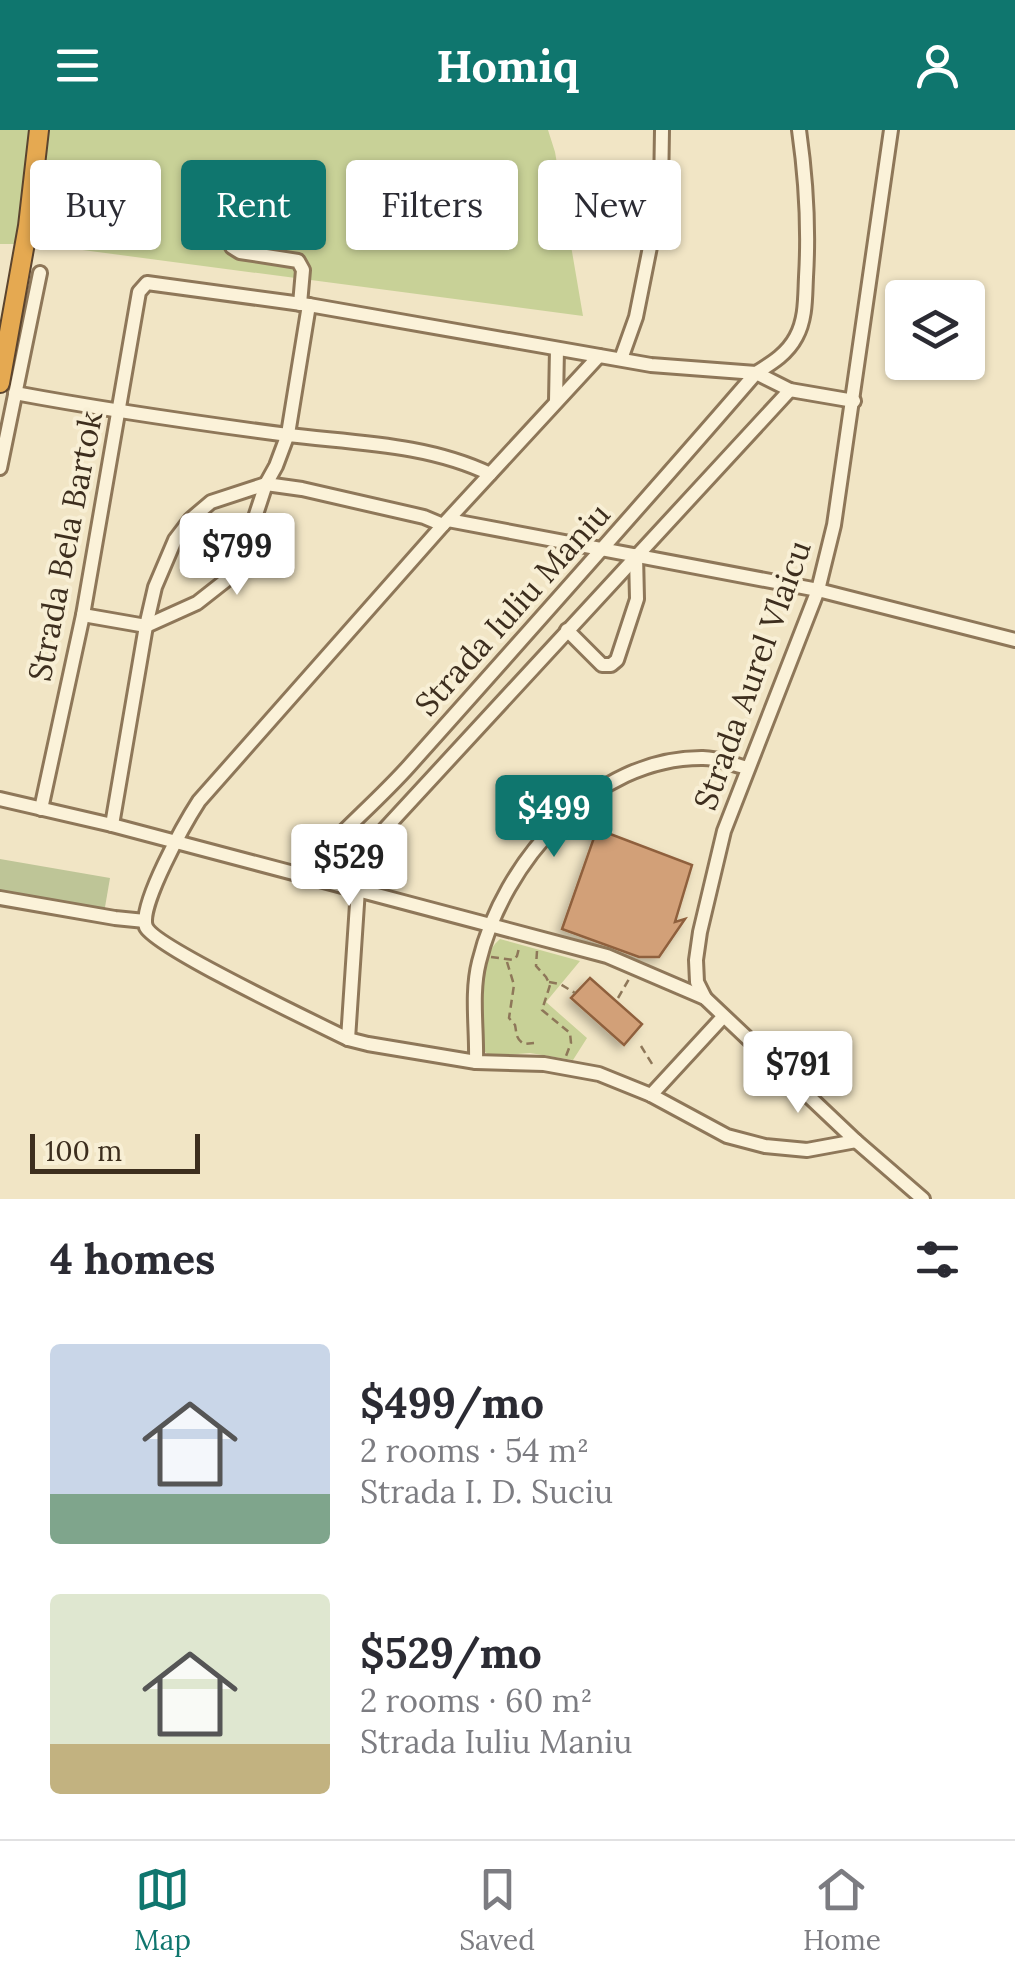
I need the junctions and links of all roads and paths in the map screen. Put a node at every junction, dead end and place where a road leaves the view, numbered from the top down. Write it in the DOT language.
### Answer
graph roads {
  1 [pos="40,130"];
  2 [pos="662,130"];
  3 [pos="799,130"];
  4 [pos="891,130"];
  5 [pos="237,250"];
  6 [pos="40,273"];
  7 [pos="304,304"];
  8 [pos="558,349"];
  9 [pos="599,356"];
  10 [pos="621,359"];
  11 [pos="756,373"];
  12 [pos="8,388"];
  13 [pos="790,390"];
  14 [pos="556,401"];
  15 [pos="854,401"];
  16 [pos="118,412"];
  17 [pos="288,434"];
  18 [pos="0,468"];
  19 [pos="490,474"];
  20 [pos="266,484"];
  21 [pos="446,522"];
  22 [pos="604,549"];
  23 [pos="636,555"];
  24 [pos="818,590"];
  25 [pos="83,615"];
  26 [pos="146,626"];
  27 [pos="567,630"];
  28 [pos="1015,640"];
  29 [pos="748,768"];
  30 [pos="0,799"];
  31 [pos="41,808"];
  32 [pos="112,825"];
  33 [pos="175,842"];
  34 [pos="303,876"];
  35 [pos="335,883"];
  36 [pos="358,889"];
  37 [pos="0,898"];
  38 [pos="144,921"];
  39 [pos="491,925"];
  40 [pos="520,945"];
  41 [pos="538,950"];
  42 [pos="486,956"];
  43 [pos="506,960"];
  44 [pos="630,978"];
  45 [pos="550,982"];
  46 [pos="575,993"];
  47 [pos="618,998"];
  48 [pos="705,998"];
  49 [pos="723,1017"];
  50 [pos="348,1039"];
  51 [pos="534,1043"];
  52 [pos="641,1046"];
  53 [pos="476,1062"];
  54 [pos="563,1062"];
  55 [pos="654,1066"];
  56 [pos="650,1094"];
  57 [pos="856,1141"];
  58 [pos="923,1199"];
  1 -- 12 [label="highway"];
  2 -- 10 [label="street"];
  3 -- 11 [label="street, Strada Iuliu Maniu"];
  4 -- 15 [label="street, Strada Aurel Vlaicu"];
  5 -- 7 [label="street"];
  6 -- 12 [label="street"];
  7 -- 8 [label="street"];
  7 -- 16 [label="street, Strada Bela Bartok"];
  7 -- 17 [label="street"];
  8 -- 9 [label="street"];
  8 -- 14 [label="street"];
  9 -- 10 [label="street"];
  9 -- 14 [label="street"];
  10 -- 11 [label="street"];
  11 -- 13 [label="street"];
  11 -- 22 [label="street, Strada Iuliu Maniu"];
  12 -- 16 [label="street"];
  12 -- 18 [label="street"];
  13 -- 15 [label="street"];
  13 -- 23 [label="street, Strada Iuliu Maniu"];
  14 -- 19 [label="street"];
  15 -- 24 [label="street, Strada Aurel Vlaicu"];
  16 -- 17 [label="street"];
  16 -- 25 [label="street, Strada Bela Bartok"];
  17 -- 19 [label="street"];
  17 -- 20 [label="street"];
  19 -- 21 [label="street"];
  20 -- 21 [label="street"];
  20 -- 26 [label="street"];
  20 -- 26 [label="street"];
  21 -- 22 [label="street"];
  21 -- 33 [label="street"];
  22 -- 23 [label="street"];
  22 -- 34 [label="street, Strada Iuliu Maniu"];
  23 -- 24 [label="street"];
  23 -- 27 [label="street, Strada Iuliu Maniu"];
  23 -- 27 [label="street"];
  24 -- 28 [label="street"];
  24 -- 29 [label="street, Strada Aurel Vlaicu"];
  25 -- 26 [label="street"];
  25 -- 31 [label="street, Strada Bela Bartok"];
  26 -- 32 [label="street"];
  27 -- 35 [label="street, Strada Iuliu Maniu"];
  29 -- 39 [label="street"];
  29 -- 48 [label="street, Strada Aurel Vlaicu"];
  30 -- 31 [label="street"];
  31 -- 32 [label="street"];
  32 -- 33 [label="street"];
  33 -- 34 [label="street"];
  33 -- 38 [label="street"];
  34 -- 35 [label="street"];
  35 -- 36 [label="street"];
  36 -- 39 [label="street"];
  36 -- 50 [label="street"];
  37 -- 38 [label="street"];
  38 -- 50 [label="street"];
  39 -- 48 [label="street"];
  39 -- 53 [label="street"];
  40 -- 43 [label="path"];
  41 -- 45 [label="path"];
  42 -- 43 [label="path"];
  43 -- 51 [label="path"];
  44 -- 47 [label="path"];
  45 -- 46 [label="path"];
  45 -- 54 [label="path"];
  48 -- 49 [label="street"];
  49 -- 56 [label="street"];
  49 -- 57 [label="street"];
  50 -- 53 [label="street"];
  52 -- 55 [label="path"];
  53 -- 56 [label="street"];
  56 -- 57 [label="street"];
  57 -- 58 [label="street"];
}
